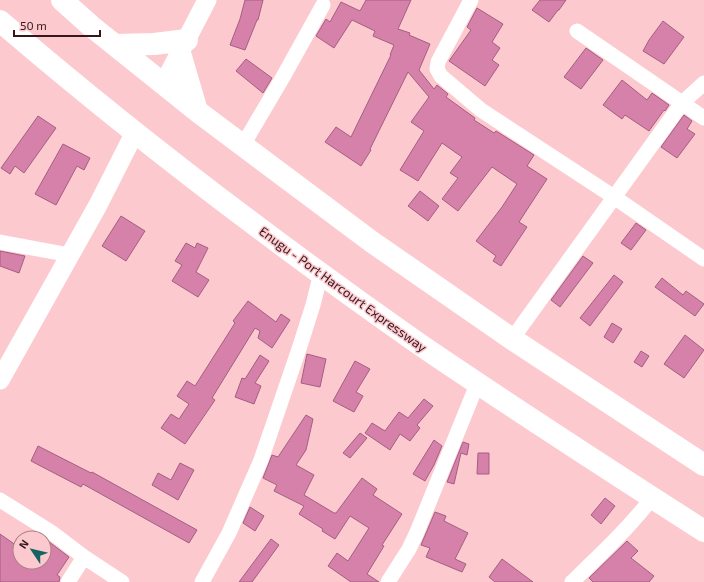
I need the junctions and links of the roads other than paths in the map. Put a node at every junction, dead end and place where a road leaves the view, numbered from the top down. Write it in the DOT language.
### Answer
graph roads {
  1 [pos="62,0"];
  2 [pos="208,0"];
  3 [pos="471,0"];
  4 [pos="323,5"];
  5 [pos="0,21"];
  6 [pos="577,31"];
  7 [pos="115,45"];
  8 [pos="183,46"];
  9 [pos="704,83"];
  10 [pos="164,84"];
  11 [pos="682,103"];
  12 [pos="197,110"];
  13 [pos="704,118"];
  14 [pos="135,132"];
  15 [pos="243,145"];
  16 [pos="614,197"];
  17 [pos="0,242"];
  18 [pos="70,255"];
  19 [pos="704,259"];
  20 [pos="321,273"];
  21 [pos="512,340"];
  22 [pos="0,380"];
  23 [pos="478,382"];
  24 [pos="704,465"];
  25 [pos="652,498"];
  26 [pos="0,500"];
  27 [pos="704,531"];
  28 [pos="84,557"];
  29 [pos="68,582"];
  30 [pos="122,582"];
  31 [pos="202,582"];
  32 [pos="388,582"];
  33 [pos="572,582"];
  1 -- 7 [label="highway"];
  2 -- 8 [label="main road"];
  3 -- 16 [label="street"];
  4 -- 15 [label="street"];
  5 -- 14 [label="highway, Enugu - Port Harcourt Expressway"];
  6 -- 11 [label="street"];
  7 -- 8 [label="highway"];
  7 -- 10 [label="highway"];
  8 -- 10 [label="main road"];
  8 -- 12 [label="highway"];
  9 -- 11 [label="street"];
  10 -- 12 [label="highway"];
  11 -- 13 [label="street"];
  11 -- 16 [label="street"];
  12 -- 15 [label="highway"];
  14 -- 18 [label="main road"];
  14 -- 20 [label="highway, Enugu - Port Harcourt Expressway"];
  15 -- 21 [label="highway"];
  16 -- 19 [label="street"];
  16 -- 21 [label="street"];
  17 -- 18 [label="street"];
  18 -- 22 [label="main road"];
  20 -- 23 [label="highway, Enugu - Port Harcourt Expressway"];
  20 -- 31 [label="street"];
  21 -- 24 [label="highway"];
  23 -- 25 [label="highway, Enugu - Port Harcourt Expressway"];
  23 -- 32 [label="street"];
  25 -- 27 [label="highway, Enugu - Port Harcourt Expressway"];
  25 -- 33 [label="street"];
  26 -- 28 [label="street"];
  28 -- 29 [label="street"];
  28 -- 30 [label="street"];
}
